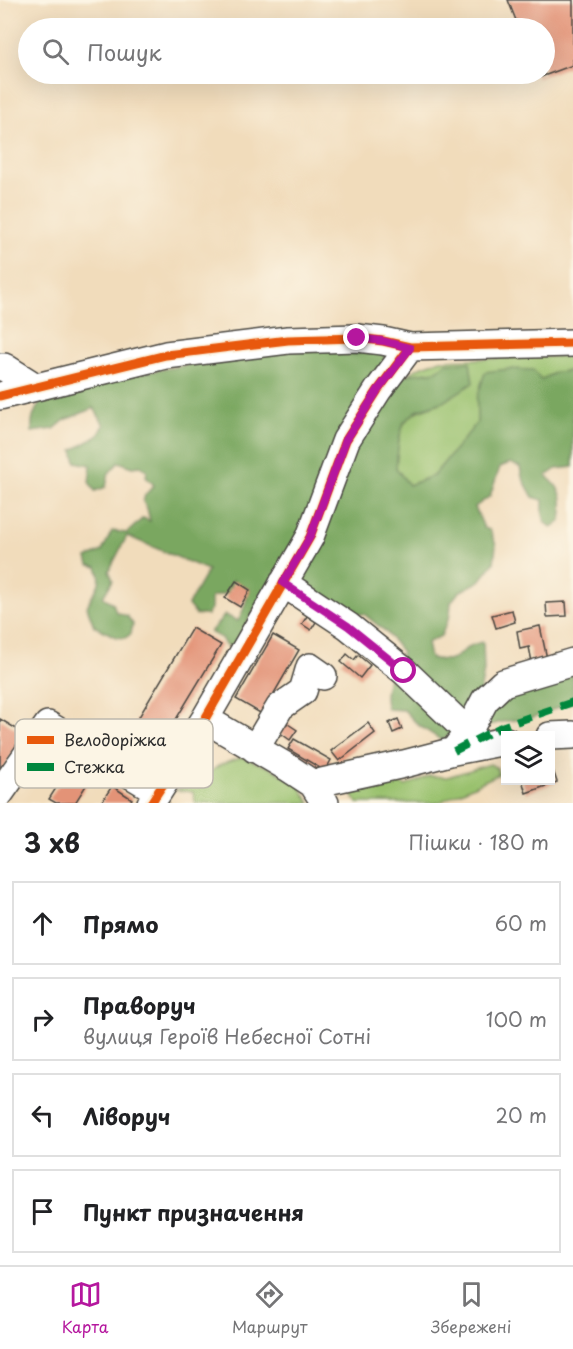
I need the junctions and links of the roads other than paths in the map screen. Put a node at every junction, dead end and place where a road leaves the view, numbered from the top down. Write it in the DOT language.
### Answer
graph roads {
  1 [pos="573,344"];
  2 [pos="410,348"];
  3 [pos="0,367"];
  4 [pos="34,386"];
  5 [pos="0,396"];
  6 [pos="283,583"];
  7 [pos="573,662"];
  8 [pos="323,676"];
  9 [pos="205,719"];
  10 [pos="213,724"];
  11 [pos="573,735"];
  12 [pos="555,736"];
  13 [pos="461,741"];
  14 [pos="501,741"];
  15 [pos="255,749"];
  16 [pos="15,772"];
  17 [pos="141,788"];
  18 [pos="0,793"];
  19 [pos="319,794"];
  20 [pos="154,797"];
  1 -- 2 [label="street"];
  2 -- 4 [label="street"];
  2 -- 6 [label="street"];
  3 -- 4 [label="street"];
  4 -- 5 [label="street"];
  6 -- 9 [label="street"];
  6 -- 13 [label="street"];
  7 -- 13 [label="street"];
  8 -- 15 [label="street"];
  10 -- 15 [label="street"];
  11 -- 12 [label="street"];
  13 -- 14 [label="street"];
  13 -- 19 [label="street"];
  15 -- 19 [label="street"];
  16 -- 18 [label="street"];
  17 -- 20 [label="street"];
}
